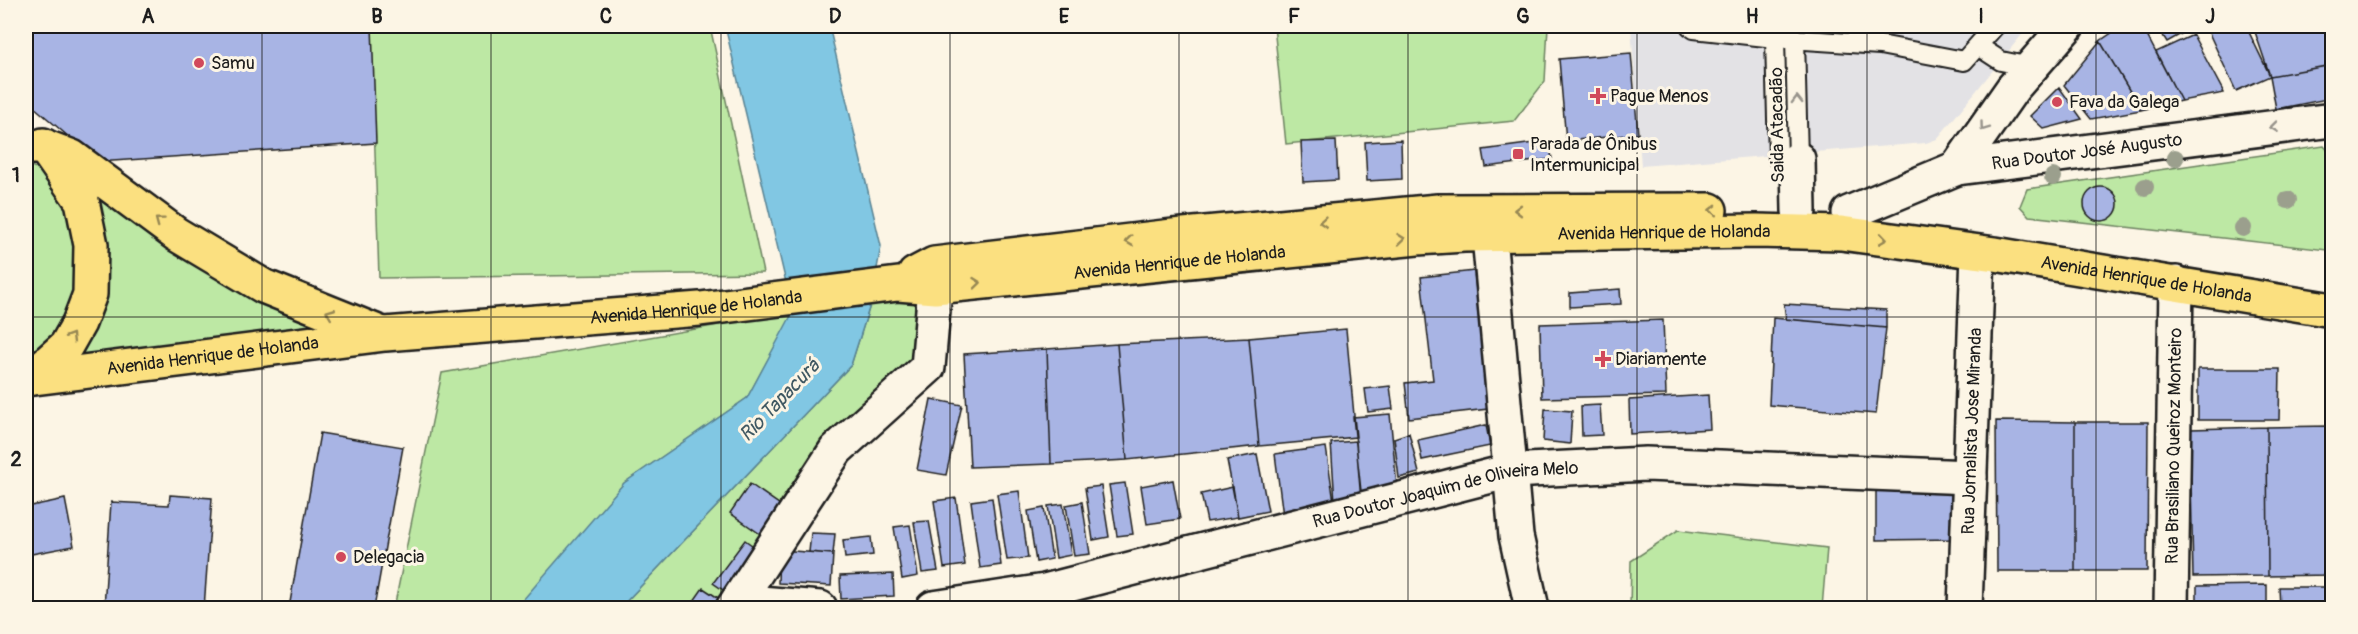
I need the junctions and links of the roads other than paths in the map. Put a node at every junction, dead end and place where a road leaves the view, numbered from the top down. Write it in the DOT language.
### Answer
graph roads {
  1 [pos="1690,26"];
  2 [pos="1995,26"];
  3 [pos="2067,26"];
  4 [pos="1775,38"];
  5 [pos="1795,39"];
  6 [pos="1975,51"];
  7 [pos="2022,78"];
  8 [pos="2332,120"];
  9 [pos="32,141"];
  10 [pos="1788,159"];
  11 [pos="1957,168"];
  12 [pos="1788,211"];
  13 [pos="1849,213"];
  14 [pos="1489,236"];
  15 [pos="1978,253"];
  16 [pos="2176,283"];
  17 [pos="898,284"];
  18 [pos="935,287"];
  19 [pos="2332,288"];
  20 [pos="2332,310"];
  21 [pos="385,334"];
  22 [pos="28,378"];
  23 [pos="1510,471"];
  24 [pos="1970,477"];
  25 [pos="735,605"];
  26 [pos="820,609"];
  27 [pos="933,609"];
  28 [pos="1532,609"];
  29 [pos="1965,609"];
  30 [pos="2170,609"];
  1 -- 4 [label="lane"];
  2 -- 6 [label="lane"];
  3 -- 7 [label="street"];
  4 -- 5 [label="lane"];
  4 -- 10 [label="lane, Saida Atacadão"];
  5 -- 6 [label="lane"];
  10 -- 5 [label="lane, one-way"];
  6 -- 7 [label="lane"];
  6 -- 7 [label="lane"];
  7 -- 11 [label="street, one-way"];
  8 -- 11 [label="street, Rua Doutor José Augusto, one-way"];
  21 -- 9 [label="main road, one-way"];
  22 -- 9 [label="main road, one-way"];
  10 -- 12 [label="street"];
  11 -- 13 [label="street, Rua Doutor José Augusto"];
  12 -- 13 [label="main road"];
  12 -- 17 [label="main road, one-way"];
  13 -- 19 [label="main road"];
  14 -- 15 [label="main road, Avenida Henrique de Holanda, one-way"];
  18 -- 14 [label="main road, Avenida Henrique de Holanda, one-way"];
  14 -- 23 [label="street"];
  15 -- 16 [label="main road, Avenida Henrique de Holanda"];
  15 -- 24 [label="street, Rua Jornalista Jose Miranda"];
  16 -- 20 [label="main road, Avenida Henrique de Holanda"];
  16 -- 30 [label="street, Rua Brasiliano Queiroz Monteiro"];
  17 -- 18 [label="main road, Avenida Henrique de Holanda"];
  17 -- 21 [label="main road, Avenida Henrique de Holanda"];
  18 -- 25 [label="street"];
  21 -- 22 [label="main road, Avenida Henrique de Holanda"];
  23 -- 24 [label="street, Rua Doutor Joaquim de Oliveira Melo"];
  23 -- 27 [label="street, Rua Doutor Joaquim de Oliveira Melo"];
  23 -- 28 [label="street"];
  24 -- 29 [label="street, Rua Jornalista Jose Miranda"];
  25 -- 26 [label="street"];
}
